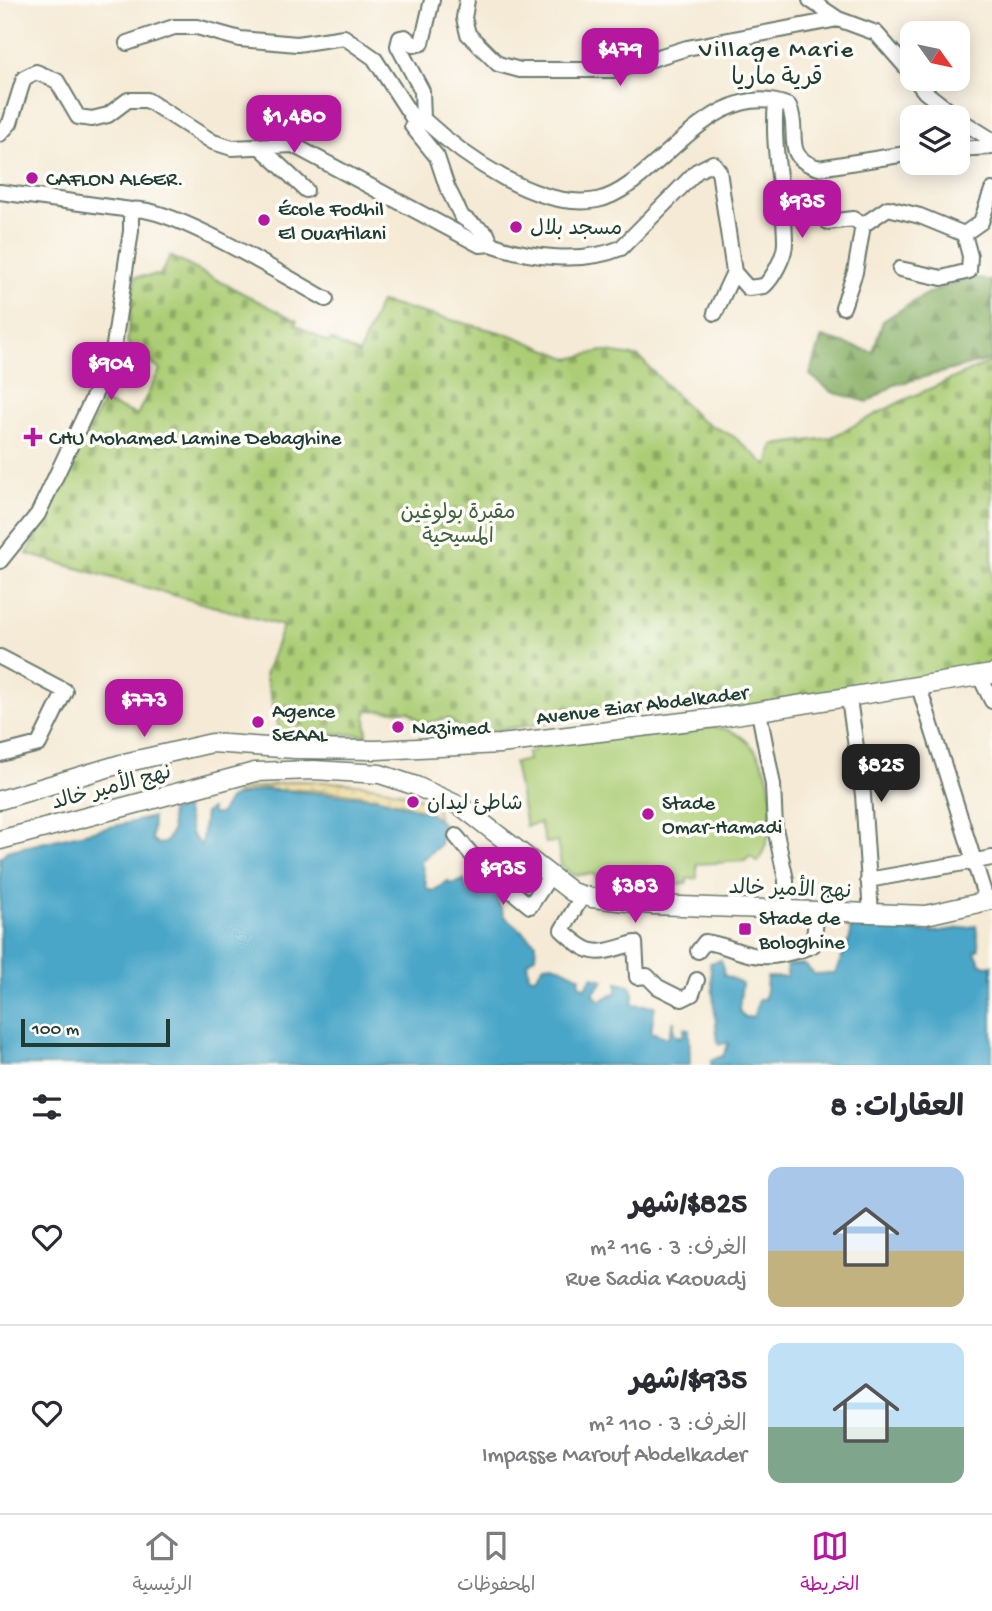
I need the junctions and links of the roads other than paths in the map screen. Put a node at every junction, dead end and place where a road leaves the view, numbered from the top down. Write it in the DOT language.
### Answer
graph roads {
  1 [pos="432,0"];
  2 [pos="467,0"];
  3 [pos="810,0"];
  4 [pos="838,19"];
  5 [pos="127,43"];
  6 [pos="900,60"];
  7 [pos="924,91"];
  8 [pos="776,103"];
  9 [pos="941,105"];
  10 [pos="420,121"];
  11 [pos="970,126"];
  12 [pos="0,134"];
  13 [pos="992,140"];
  14 [pos="258,145"];
  15 [pos="992,147"];
  16 [pos="970,148"];
  17 [pos="900,155"];
  18 [pos="306,190"];
  19 [pos="992,190"];
  20 [pos="0,192"];
  21 [pos="131,210"];
  22 [pos="828,222"];
  23 [pos="863,225"];
  24 [pos="964,234"];
  25 [pos="491,244"];
  26 [pos="900,269"];
  27 [pos="734,272"];
  28 [pos="326,299"];
  29 [pos="843,307"];
  30 [pos="715,313"];
  31 [pos="0,561"];
  32 [pos="2,664"];
  33 [pos="986,676"];
  34 [pos="919,687"];
  35 [pos="849,699"];
  36 [pos="992,701"];
  37 [pos="759,712"];
  38 [pos="0,754"];
  39 [pos="0,800"];
  40 [pos="456,836"];
  41 [pos="0,840"];
  42 [pos="992,859"];
  43 [pos="976,862"];
  44 [pos="550,876"];
  45 [pos="868,880"];
  46 [pos="583,895"];
  47 [pos="990,901"];
  48 [pos="786,911"];
  49 [pos="817,912"];
  50 [pos="871,914"];
  51 [pos="698,951"];
  52 [pos="697,980"];
  1 -- 10 [label="street"];
  2 -- 4 [label="street"];
  3 -- 4 [label="street"];
  4 -- 6 [label="street"];
  5 -- 10 [label="street"];
  7 -- 9 [label="street"];
  8 -- 10 [label="street"];
  8 -- 17 [label="street"];
  8 -- 27 [label="street"];
  10 -- 25 [label="street"];
  11 -- 13 [label="street"];
  12 -- 14 [label="street"];
  14 -- 18 [label="street"];
  14 -- 25 [label="street"];
  15 -- 16 [label="street"];
  19 -- 24 [label="street"];
  20 -- 21 [label="street"];
  21 -- 28 [label="street"];
  21 -- 31 [label="street"];
  22 -- 23 [label="street"];
  23 -- 24 [label="street"];
  23 -- 29 [label="street"];
  24 -- 26 [label="street"];
  25 -- 27 [label="street"];
  27 -- 30 [label="street"];
  32 -- 38 [label="street"];
  33 -- 34 [label="main road, Avenue Ziar Abdelkader"];
  33 -- 36 [label="street"];
  34 -- 35 [label="main road, Avenue Ziar Abdelkader"];
  34 -- 43 [label="street"];
  35 -- 37 [label="main road, Avenue Ziar Abdelkader"];
  35 -- 45 [label="street"];
  37 -- 39 [label="main road, Avenue Ziar Abdelkader"];
  37 -- 48 [label="street"];
  40 -- 44 [label="street"];
  41 -- 44 [label="main road, نهج الأمير خالد"];
  42 -- 43 [label="street"];
  43 -- 45 [label="street"];
  43 -- 47 [label="street"];
  44 -- 46 [label="main road, نهج الأمير خالد"];
  45 -- 50 [label="street"];
  46 -- 48 [label="main road, نهج الأمير خالد"];
  46 -- 52 [label="street"];
  47 -- 50 [label="main road, نهج الأمير خالد"];
  48 -- 49 [label="main road, نهج الأمير خالد"];
  49 -- 50 [label="main road, نهج الأمير خالد"];
  49 -- 51 [label="street"];
}
